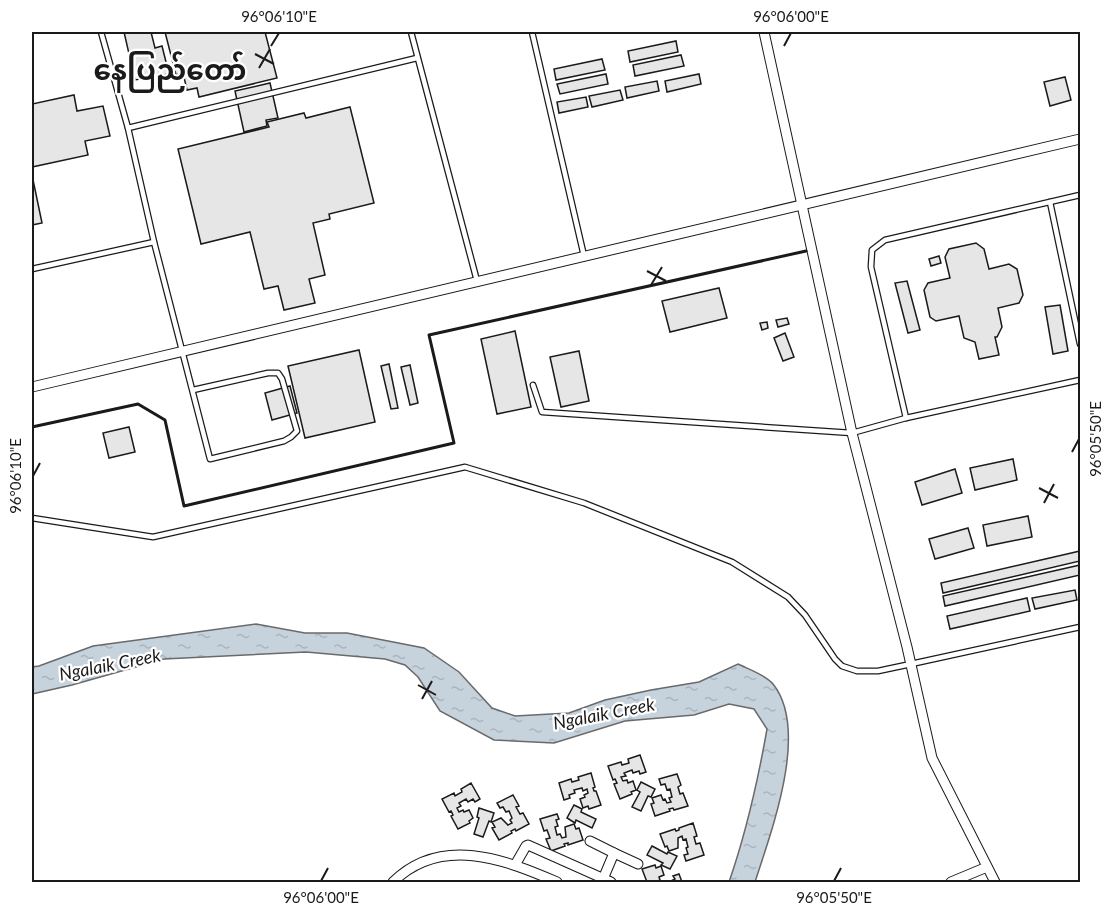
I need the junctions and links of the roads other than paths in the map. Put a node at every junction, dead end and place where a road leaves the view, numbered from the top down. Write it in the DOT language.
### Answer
graph roads {
  1 [pos="101,32"];
  2 [pos="411,32"];
  3 [pos="532,32"];
  4 [pos="764,32"];
  5 [pos="417,58"];
  6 [pos="128,128"];
  7 [pos="1080,139"];
  8 [pos="1080,195"];
  9 [pos="1050,202"];
  10 [pos="803,204"];
  11 [pos="154,242"];
  12 [pos="584,256"];
  13 [pos="32,268"];
  14 [pos="477,282"];
  15 [pos="1080,344"];
  16 [pos="183,351"];
  17 [pos="1080,380"];
  18 [pos="533,386"];
  19 [pos="32,387"];
  20 [pos="193,390"];
  21 [pos="906,417"];
  22 [pos="852,433"];
  23 [pos="32,518"];
  24 [pos="1080,627"];
  25 [pos="911,664"];
  26 [pos="590,841"];
  27 [pos="614,853"];
  28 [pos="638,864"];
  29 [pos="515,865"];
  30 [pos="987,867"];
  31 [pos="607,880"];
  32 [pos="393,882"];
  33 [pos="557,882"];
  34 [pos="951,882"];
  35 [pos="995,882"];
  1 -- 6 [label="lane"];
  2 -- 5 [label="lane"];
  3 -- 12 [label="lane"];
  4 -- 10 [label="street"];
  5 -- 6 [label="lane"];
  5 -- 14 [label="lane"];
  6 -- 11 [label="lane"];
  7 -- 10 [label="street"];
  8 -- 9 [label="lane"];
  9 -- 15 [label="lane"];
  9 -- 21 [label="lane"];
  10 -- 12 [label="street"];
  10 -- 22 [label="street"];
  11 -- 13 [label="lane"];
  11 -- 16 [label="lane"];
  12 -- 14 [label="street"];
  14 -- 16 [label="street"];
  16 -- 19 [label="street"];
  16 -- 20 [label="lane"];
  17 -- 21 [label="lane"];
  18 -- 22 [label="lane"];
  20 -- 20 [label="lane"];
  21 -- 22 [label="lane"];
  22 -- 25 [label="street"];
  23 -- 25 [label="lane"];
  24 -- 25 [label="lane"];
  25 -- 30 [label="street"];
  26 -- 27 [label="street"];
  27 -- 28 [label="street"];
  27 -- 31 [label="street"];
  29 -- 31 [label="street"];
  29 -- 32 [label="street"];
  29 -- 33 [label="street"];
  30 -- 34 [label="street"];
  30 -- 35 [label="street"];
}
